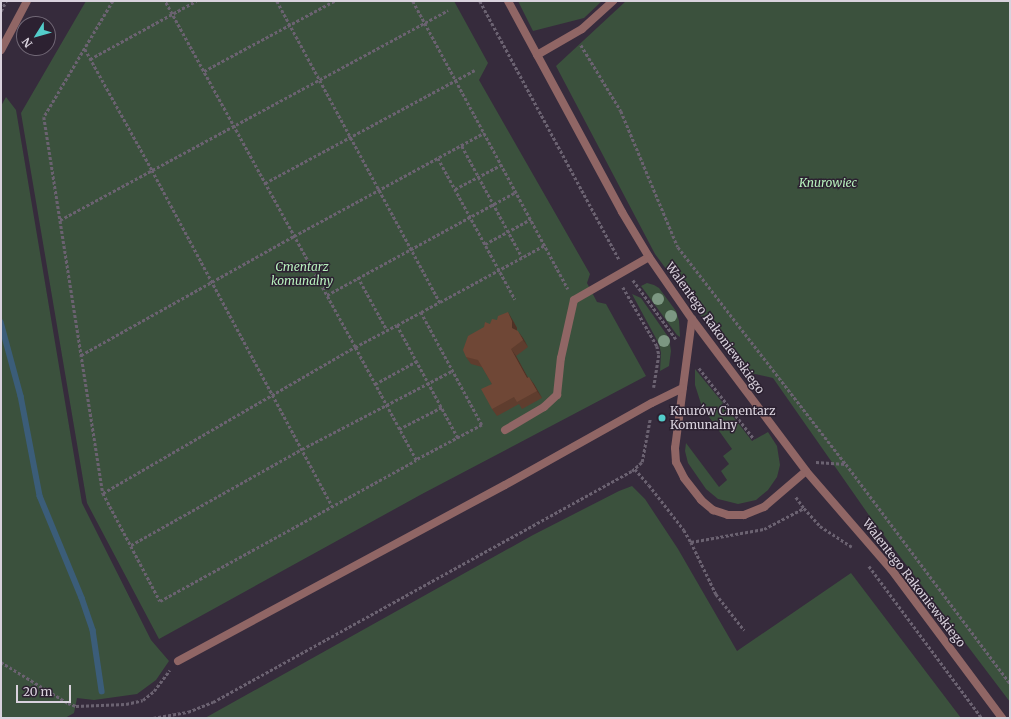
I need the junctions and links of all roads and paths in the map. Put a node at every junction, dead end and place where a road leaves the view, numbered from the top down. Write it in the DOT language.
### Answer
graph roads {
  1 [pos="6,1"];
  2 [pos="27,1"];
  3 [pos="112,1"];
  4 [pos="165,1"];
  5 [pos="196,1"];
  6 [pos="277,1"];
  7 [pos="334,1"];
  8 [pos="413,1"];
  9 [pos="480,1"];
  10 [pos="508,1"];
  11 [pos="613,1"];
  12 [pos="448,10"];
  13 [pos="1,11"];
  14 [pos="172,14"];
  15 [pos="424,22"];
  16 [pos="290,25"];
  17 [pos="574,34"];
  18 [pos="84,48"];
  19 [pos="1,50"];
  20 [pos="537,55"];
  21 [pos="90,59"];
  22 [pos="475,70"];
  23 [pos="204,71"];
  24 [pos="319,79"];
  25 [pos="456,80"];
  26 [pos="233,125"];
  27 [pos="484,133"];
  28 [pos="350,137"];
  29 [pos="462,146"];
  30 [pos="438,158"];
  31 [pos="501,164"];
  32 [pos="152,170"];
  33 [pos="478,177"];
  34 [pos="265,183"];
  35 [pos="455,189"];
  36 [pos="379,190"];
  37 [pos="516,192"];
  38 [pos="493,204"];
  39 [pos="470,217"];
  40 [pos="531,219"];
  41 [pos="60,220"];
  42 [pos="508,232"];
  43 [pos="294,236"];
  44 [pos="485,244"];
  45 [pos="545,245"];
  46 [pos="411,249"];
  47 [pos="522,257"];
  48 [pos="649,257"];
  49 [pos="499,270"];
  50 [pos="625,271"];
  51 [pos="617,276"];
  52 [pos="358,277"];
  53 [pos="212,281"];
  54 [pos="327,294"];
  55 [pos="515,299"];
  56 [pos="574,300"];
  57 [pos="440,302"];
  58 [pos="421,312"];
  59 [pos="692,319"];
  60 [pos="397,324"];
  61 [pos="387,330"];
  62 [pos="356,347"];
  63 [pos="688,354"];
  64 [pos="81,355"];
  65 [pos="417,361"];
  66 [pos="452,371"];
  67 [pos="429,383"];
  68 [pos="375,384"];
  69 [pos="683,388"];
  70 [pos="273,395"];
  71 [pos="652,403"];
  72 [pos="386,405"];
  73 [pos="442,407"];
  74 [pos="399,429"];
  75 [pos="505,430"];
  76 [pos="458,438"];
  77 [pos="754,439"];
  78 [pos="302,449"];
  79 [pos="416,460"];
  80 [pos="798,460"];
  81 [pos="846,464"];
  82 [pos="635,469"];
  83 [pos="806,471"];
  84 [pos="103,493"];
  85 [pos="332,506"];
  86 [pos="691,542"];
  87 [pos="131,544"];
  88 [pos="854,548"];
  89 [pos="865,561"];
  90 [pos="744,630"];
  91 [pos="178,661"];
  92 [pos="1,662"];
  93 [pos="1010,683"];
  94 [pos="153,718"];
  95 [pos="982,718"];
  96 [pos="1002,718"];
  1 -- 13 [label="path"];
  2 -- 19 [label="street"];
  3 -- 18 [label="path"];
  4 -- 14 [label="path"];
  5 -- 14 [label="path"];
  6 -- 16 [label="path"];
  7 -- 16 [label="path"];
  8 -- 15 [label="path"];
  9 -- 50 [label="path"];
  10 -- 20 [label="street, Walentego Rakoniewskiego"];
  11 -- 17 [label="street"];
  12 -- 15 [label="path"];
  14 -- 21 [label="path"];
  14 -- 23 [label="path"];
  15 -- 24 [label="path"];
  15 -- 25 [label="path"];
  16 -- 23 [label="path"];
  16 -- 24 [label="path"];
  17 -- 20 [label="street"];
  17 -- 81 [label="path"];
  18 -- 21 [label="path"];
  18 -- 41 [label="path"];
  20 -- 48 [label="street, Walentego Rakoniewskiego"];
  21 -- 32 [label="path"];
  22 -- 25 [label="path"];
  23 -- 26 [label="path"];
  24 -- 26 [label="path"];
  24 -- 28 [label="path"];
  25 -- 27 [label="path"];
  25 -- 28 [label="path"];
  26 -- 32 [label="path"];
  26 -- 34 [label="path"];
  27 -- 29 [label="path"];
  27 -- 31 [label="path"];
  28 -- 34 [label="path"];
  28 -- 36 [label="path"];
  29 -- 30 [label="path"];
  29 -- 33 [label="path"];
  30 -- 35 [label="path"];
  30 -- 36 [label="path"];
  31 -- 33 [label="path"];
  31 -- 37 [label="path"];
  32 -- 41 [label="path"];
  32 -- 53 [label="path"];
  33 -- 35 [label="path"];
  33 -- 38 [label="path"];
  34 -- 43 [label="path"];
  35 -- 39 [label="path"];
  36 -- 43 [label="path"];
  36 -- 46 [label="path"];
  37 -- 38 [label="path"];
  37 -- 40 [label="path"];
  38 -- 39 [label="path"];
  38 -- 42 [label="path"];
  39 -- 44 [label="path"];
  39 -- 46 [label="path"];
  40 -- 42 [label="path"];
  40 -- 45 [label="path"];
  41 -- 64 [label="path"];
  42 -- 44 [label="path"];
  42 -- 47 [label="path"];
  43 -- 53 [label="path"];
  43 -- 54 [label="path"];
  44 -- 49 [label="path"];
  45 -- 47 [label="path"];
  45 -- 56 [label="path"];
  46 -- 52 [label="path"];
  46 -- 57 [label="path"];
  47 -- 49 [label="path"];
  48 -- 50 [label="street"];
  48 -- 59 [label="street, Walentego Rakoniewskiego"];
  49 -- 55 [label="path"];
  49 -- 57 [label="path"];
  50 -- 51 [label="street"];
  50 -- 63 [label="path"];
  51 -- 56 [label="street"];
  51 -- 71 [label="path"];
  52 -- 54 [label="path"];
  52 -- 61 [label="path"];
  53 -- 64 [label="path"];
  53 -- 70 [label="path"];
  54 -- 62 [label="path"];
  56 -- 75 [label="street"];
  57 -- 58 [label="path"];
  58 -- 60 [label="path"];
  58 -- 66 [label="path"];
  59 -- 63 [label="street"];
  59 -- 80 [label="street, Walentego Rakoniewskiego"];
  60 -- 61 [label="path"];
  60 -- 65 [label="path"];
  61 -- 62 [label="path"];
  62 -- 68 [label="path"];
  62 -- 70 [label="path"];
  63 -- 69 [label="street"];
  63 -- 77 [label="path"];
  64 -- 84 [label="path"];
  65 -- 67 [label="path"];
  65 -- 68 [label="path"];
  66 -- 67 [label="path"];
  66 -- 76 [label="path"];
  67 -- 72 [label="path"];
  67 -- 73 [label="path"];
  68 -- 72 [label="path"];
  69 -- 71 [label="street"];
  69 -- 83 [label="street"];
  70 -- 78 [label="path"];
  70 -- 84 [label="path"];
  71 -- 82 [label="path"];
  71 -- 91 [label="street"];
  72 -- 74 [label="path"];
  72 -- 78 [label="path"];
  73 -- 74 [label="path"];
  73 -- 76 [label="path"];
  74 -- 79 [label="path"];
  76 -- 79 [label="path"];
  78 -- 85 [label="path"];
  78 -- 87 [label="path"];
  79 -- 85 [label="path"];
  80 -- 81 [label="path"];
  80 -- 83 [label="street, Walentego Rakoniewskiego"];
  81 -- 93 [label="path"];
  82 -- 86 [label="path"];
  82 -- 94 [label="path"];
  83 -- 96 [label="street, Walentego Rakoniewskiego"];
  84 -- 87 [label="path"];
  85 -- 87 [label="path"];
  86 -- 88 [label="path"];
  86 -- 90 [label="path"];
  89 -- 95 [label="path"];
  91 -- 92 [label="path"];
}
